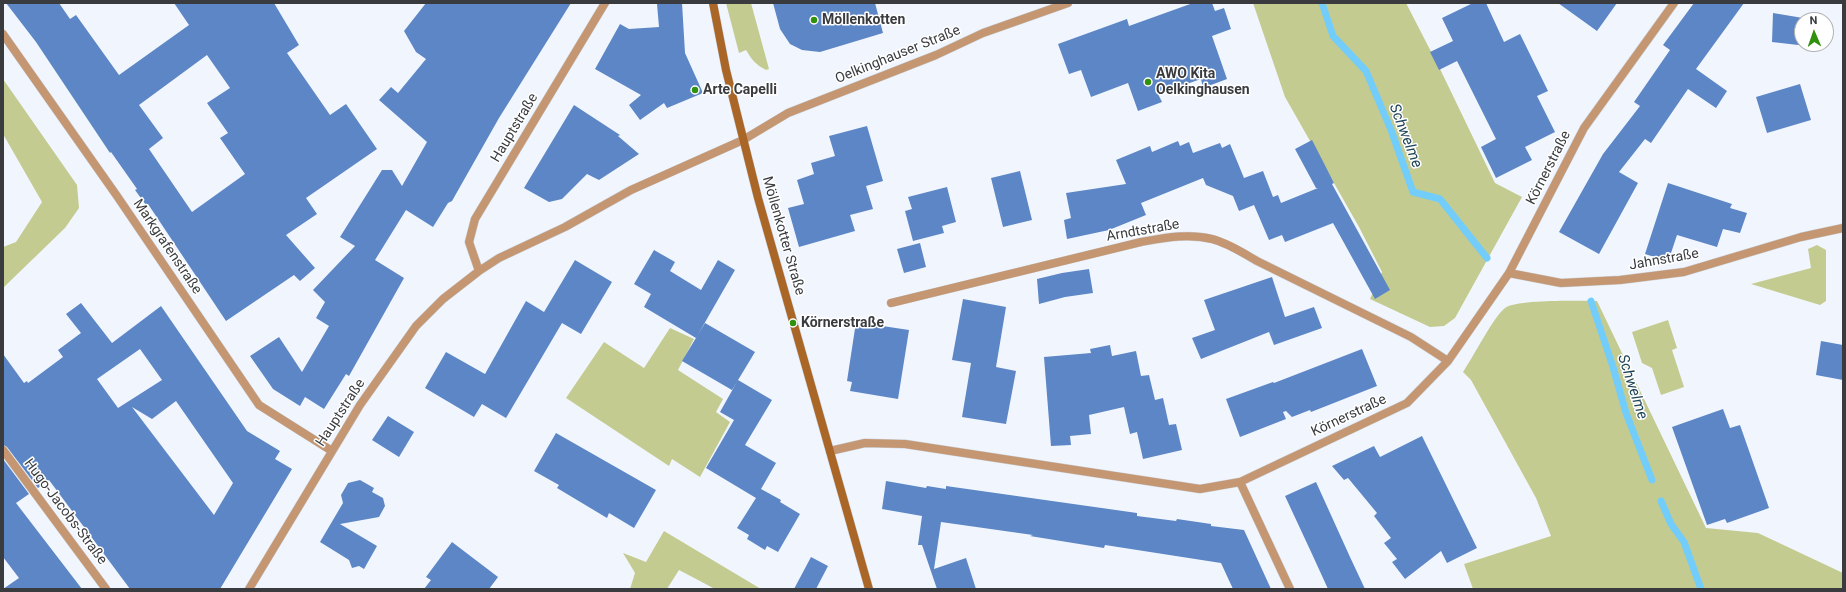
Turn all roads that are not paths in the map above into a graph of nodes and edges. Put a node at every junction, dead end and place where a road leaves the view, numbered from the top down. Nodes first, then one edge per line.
1 (605, 3) edge
2 (713, 3) edge
3 (1068, 3) edge
4 (1674, 3) edge
5 (3, 34) edge
6 (743, 140) junction
7 (1843, 228) edge
8 (479, 271) junction
9 (1510, 273) junction
10 (891, 303) dead end
11 (1448, 361) junction
12 (3, 450) edge
13 (332, 451) junction
14 (830, 451) junction
15 (1240, 482) junction
16 (106, 589) edge
17 (250, 589) edge
18 (870, 589) edge
19 (1290, 589) edge

1 - 8 street, Hauptstraße
2 - 6 main road, Möllenkotter Straße
3 - 6 street, Oelkinghauser Straße
4 - 9 street, Körnerstraße
5 - 13 street, Markgrafenstraße
6 - 8 street, Hauptstraße
6 - 14 main road, Möllenkotter Straße
7 - 9 street, Jahnstraße
8 - 13 street, Hauptstraße
9 - 11 street, Körnerstraße
10 - 11 street, Arndtstraße
11 - 15 street, Körnerstraße
12 - 16 street, Hugo-Jacobs-Straße
13 - 17 street, Hauptstraße
14 - 15 street, Körnerstraße
14 - 18 main road, Möllenkotter Straße
15 - 19 street

